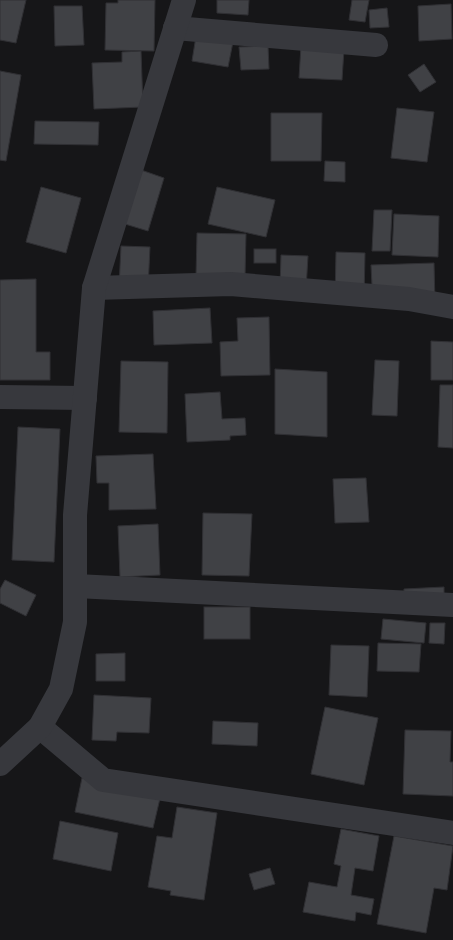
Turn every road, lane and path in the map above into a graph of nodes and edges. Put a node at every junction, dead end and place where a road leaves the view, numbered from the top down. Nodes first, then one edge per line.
1 (184, 0) edge
2 (175, 28) junction
3 (376, 45) dead end
4 (94, 288) junction
5 (453, 307) edge
6 (0, 397) edge
7 (85, 398) junction
8 (76, 586) junction
9 (453, 605) edge
10 (40, 727) junction
11 (0, 764) edge
12 (453, 833) edge

1 - 2 street
2 - 3 street
2 - 4 street
4 - 5 street
4 - 7 street
6 - 7 street
7 - 8 street
8 - 9 street
8 - 10 street
10 - 11 street
10 - 12 street

